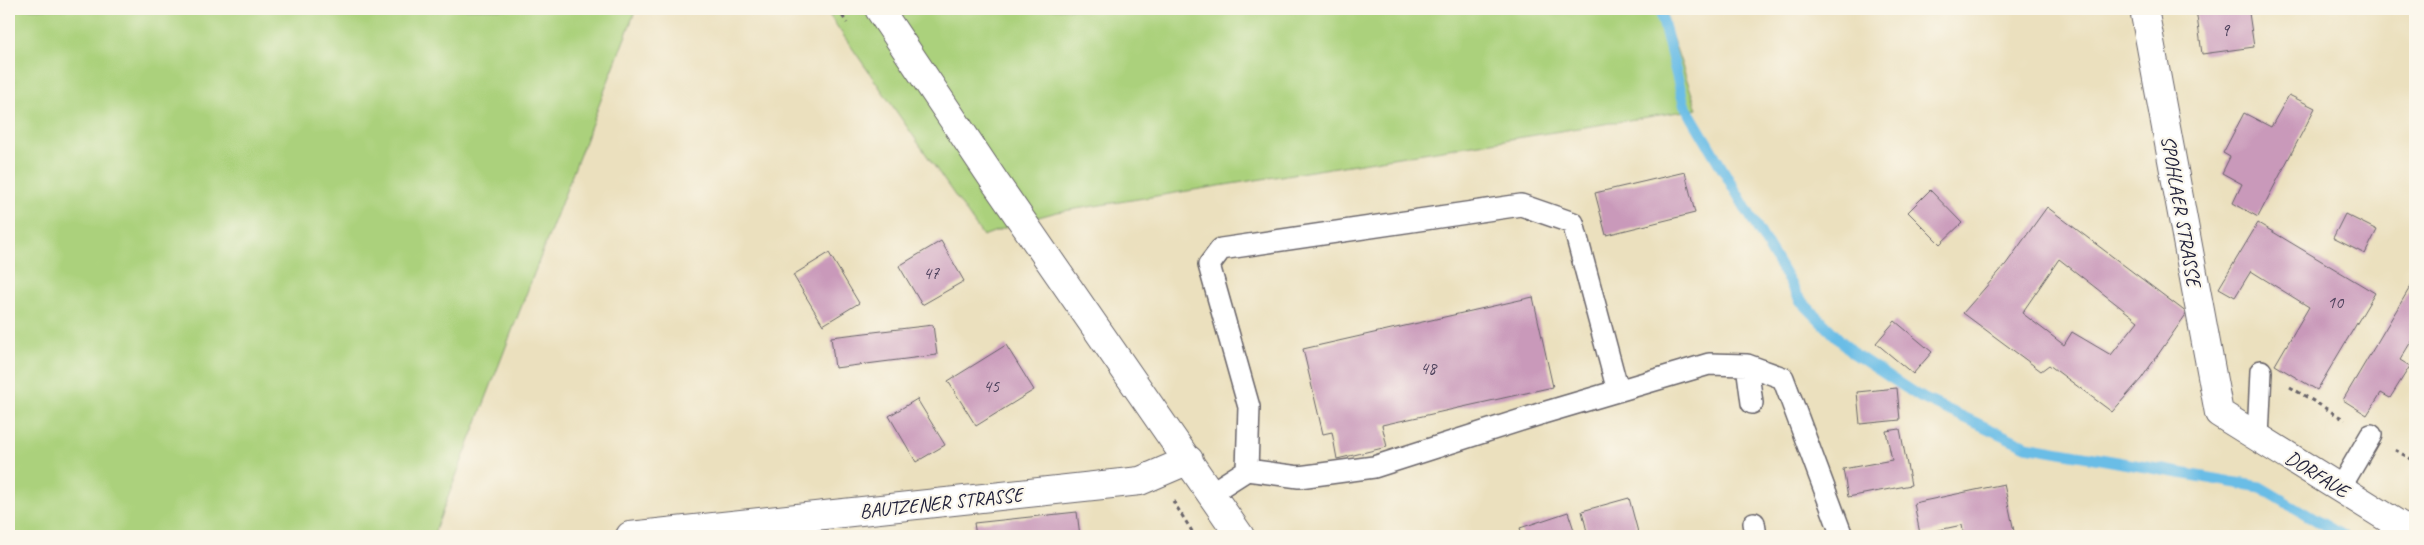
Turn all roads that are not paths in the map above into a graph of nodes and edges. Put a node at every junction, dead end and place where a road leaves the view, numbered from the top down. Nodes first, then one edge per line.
1 (879, 9) edge
2 (2144, 9) edge
3 (1748, 365) junction
4 (2262, 371) road end
5 (1618, 391) junction
6 (1752, 403) dead end
7 (2218, 413) joint
8 (2371, 436) road end
9 (2258, 438) junction
10 (1189, 460) junction
11 (1247, 470) junction
12 (2340, 488) junction
13 (1211, 492) junction
14 (630, 536) edge
15 (1240, 536) edge
16 (1842, 536) edge
17 (2415, 536) edge

1 - 10 street
2 - 7 street, SPOHLAER STRASSE
3 - 5 lane
3 - 6 lane
3 - 16 lane
4 - 9 lane
5 - 11 lane
5 - 11 lane
7 - 9 street, DORFAUE
8 - 12 lane
9 - 12 street, DORFAUE
10 - 13 street
10 - 14 street, BAUTZENER STRASSE
11 - 13 lane
12 - 17 street, DORFAUE
13 - 15 street

